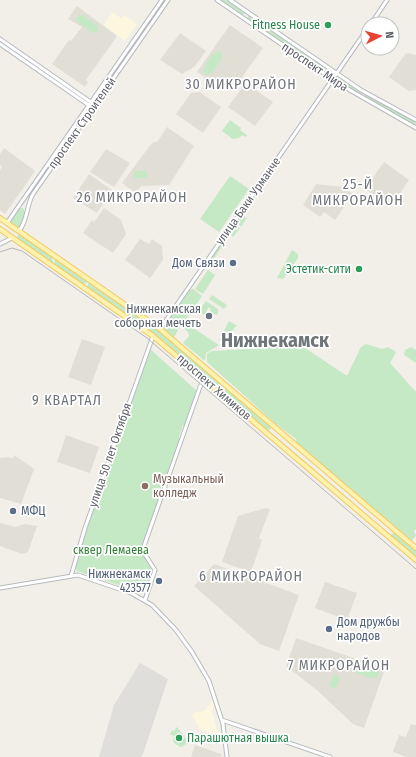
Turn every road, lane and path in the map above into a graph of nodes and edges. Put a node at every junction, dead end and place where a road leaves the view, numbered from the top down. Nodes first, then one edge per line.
1 (162, 0) edge
2 (168, 0) edge
3 (217, 0) edge
4 (230, 0) edge
5 (388, 0) edge
6 (245, 10) junction
7 (241, 16) junction
8 (377, 16) edge
9 (0, 39) edge
10 (360, 40) edge
11 (2, 44) edge
12 (7, 47) junction
13 (316, 60) junction
14 (312, 66) junction
15 (337, 74) junction
16 (332, 80) junction
17 (361, 90) junction
18 (357, 96) junction
19 (92, 102) junction
20 (95, 105) junction
21 (89, 106) junction
22 (93, 108) junction
23 (416, 120) edge
24 (416, 128) edge
25 (25, 197) junction
26 (30, 199) junction
27 (18, 207) junction
28 (27, 213) junction
29 (0, 218) edge
30 (7, 223) junction
31 (24, 224) junction
32 (1, 231) edge
33 (19, 231) junction
34 (25, 235) junction
35 (12, 238) junction
36 (0, 244) edge
37 (94, 283) junction
38 (88, 290) junction
39 (160, 329) junction
40 (153, 336) junction
41 (204, 379) junction
42 (270, 423) junction
43 (264, 430) junction
44 (397, 532) junction
45 (390, 539) junction
46 (416, 548) edge
47 (416, 560) edge
48 (71, 576) junction
49 (0, 588) edge
50 (145, 600) junction
51 (222, 720) junction
52 (227, 757) edge
53 (330, 757) edge

1 - 19 main road, проспект Строителей
2 - 20 main road, проспект Строителей
3 - 7 main road, проспект Мира
4 - 6 main road, проспект Мира
5 - 8 main road
6 - 7 main road
6 - 13 main road, проспект Мира
7 - 14 main road, проспект Мира
9 - 11 main road
10 - 15 main road, улица Баки Урманче
11 - 12 main road
12 - 19 main road
12 - 21 main road
13 - 14 main road
13 - 15 main road, проспект Мира
14 - 16 main road, проспект Мира
15 - 16 main road, улица Баки Урманче
15 - 17 main road, проспект Мира
16 - 18 main road, проспект Мира
16 - 39 main road, улица Баки Урманче
17 - 18 main road
17 - 23 main road, проспект Мира
18 - 24 main road, проспект Мира
19 - 20 main road
19 - 21 main road, проспект Строителей
20 - 22 main road, проспект Строителей
21 - 22 main road
21 - 25 main road, проспект Строителей
22 - 26 main road, проспект Строителей
25 - 26 main road
25 - 27 main road, проспект Строителей
26 - 28 main road, проспект Строителей
27 - 28 main road
27 - 30 main road, проспект Строителей
28 - 31 main road, проспект Строителей
29 - 30 main road, проспект Химиков
30 - 32 main road, проспект Строителей
30 - 33 main road, проспект Химиков
31 - 33 main road, проспект Строителей
31 - 34 main road
32 - 35 main road, проспект Химиков
33 - 34 main road, проспект Химиков
33 - 35 main road, проспект Строителей
34 - 37 main road, проспект Химиков
35 - 36 main road, проспект Строителей
35 - 38 main road, проспект Химиков
37 - 38 main road
37 - 39 main road, проспект Химиков
38 - 40 main road, проспект Химиков
39 - 42 main road, проспект Химиков
40 - 41 main road, проспект Химиков
40 - 48 main road, улица 50 лет Октября
41 - 43 main road, проспект Химиков
41 - 50 main road
42 - 43 main road
42 - 44 main road, проспект Химиков
43 - 45 main road, проспект Химиков
44 - 45 main road
44 - 46 main road, проспект Химиков
45 - 47 main road, проспект Химиков
48 - 49 main road
48 - 50 main road
50 - 51 main road
51 - 52 main road
51 - 53 main road

